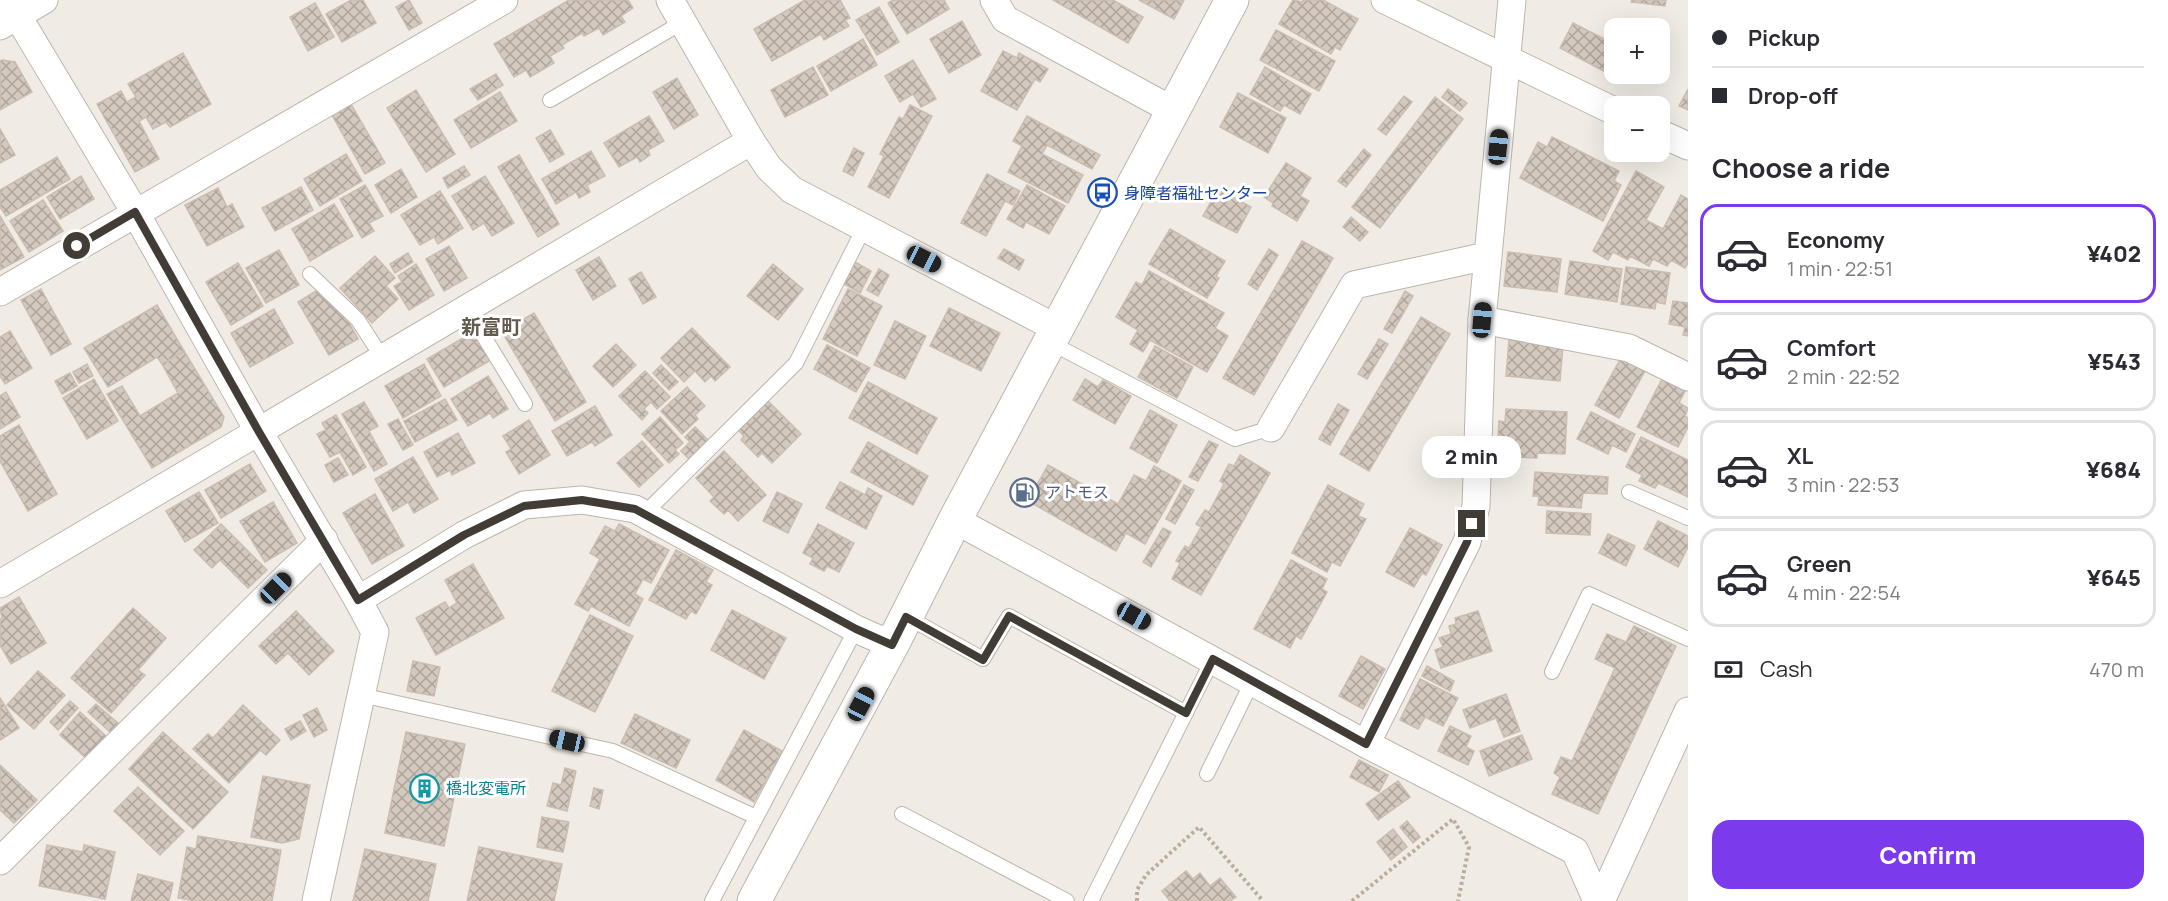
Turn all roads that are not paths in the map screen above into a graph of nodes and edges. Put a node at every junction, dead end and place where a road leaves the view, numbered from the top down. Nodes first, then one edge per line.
1 (44, 0) edge
2 (504, 0) edge
3 (994, 0) edge
4 (1232, 0) edge
5 (1385, 0) edge
6 (1512, 0) edge
7 (677, 11) edge
8 (9, 14) edge
9 (1506, 60) junction
10 (550, 100) dead end
11 (1604, 106) edge
12 (1172, 110) junction
13 (1670, 138) edge
14 (751, 141) junction
15 (1688, 146) edge
16 (135, 212) junction
17 (864, 228) junction
18 (1487, 256) junction
19 (310, 274) dead end
20 (0, 292) edge
21 (467, 309) junction
22 (1482, 320) junction
23 (1052, 335) junction
24 (383, 358) junction
25 (1688, 377) edge
26 (525, 404) dead end
27 (1271, 429) joint
28 (259, 432) junction
29 (1629, 492) dead end
30 (644, 514) junction
31 (1688, 518) edge
32 (955, 520) junction
33 (324, 540) junction
34 (0, 584) edge
35 (358, 600) junction
36 (856, 629) junction
37 (899, 631) junction
38 (1688, 639) edge
39 (1213, 659) junction
40 (1552, 672) dead end
41 (1252, 682) junction
42 (361, 695) junction
43 (1688, 711) edge
44 (1186, 713) junction
45 (1366, 744) junction
46 (1207, 774) dead end
47 (902, 814) dead end
48 (756, 817) junction
49 (0, 861) edge
50 (316, 901) edge
51 (712, 901) edge
52 (754, 901) edge
53 (1067, 901) edge
54 (1091, 901) edge
55 (1599, 901) edge

1 - 8 street
2 - 16 street
3 - 12 street
4 - 12 street
5 - 9 street
6 - 9 street
7 - 10 lane
7 - 14 street
8 - 16 street
9 - 11 street
9 - 18 street
12 - 23 street
13 - 15 street
14 - 17 street
14 - 21 street
16 - 20 street
16 - 28 street
17 - 23 street
17 - 30 lane
18 - 22 street
18 - 27 street
19 - 24 lane
21 - 24 street
21 - 26 lane
22 - 25 street
22 - 45 street
23 - 27 lane
23 - 32 street
24 - 28 street
28 - 33 street
28 - 34 street
29 - 31 lane
30 - 35 street
30 - 36 street
32 - 37 street
32 - 39 street
33 - 35 street
33 - 49 street
35 - 42 street
36 - 37 street
36 - 48 lane
37 - 44 lane
37 - 52 street
38 - 40 lane
39 - 41 street
39 - 44 lane
41 - 45 street
41 - 46 lane
42 - 48 lane
42 - 50 street
43 - 55 street
44 - 54 lane
45 - 55 street
47 - 53 lane
48 - 51 lane

